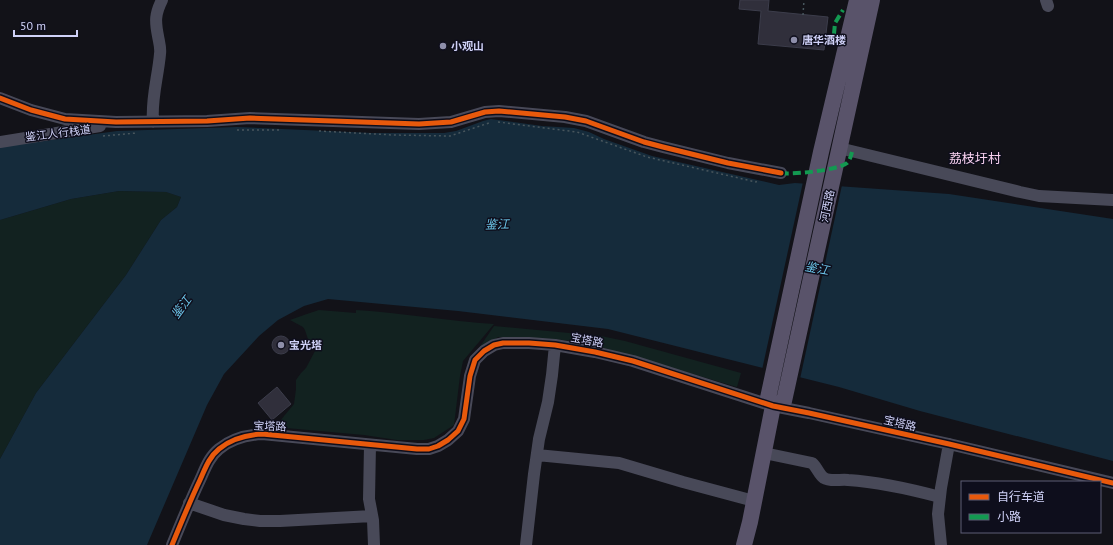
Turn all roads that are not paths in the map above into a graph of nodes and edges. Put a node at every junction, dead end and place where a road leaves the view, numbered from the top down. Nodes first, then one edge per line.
1 (162, 0) edge
2 (872, 0) edge
3 (855, 10) edge
4 (0, 98) edge
5 (116, 122) junction
6 (153, 122) junction
7 (0, 142) edge
8 (839, 151) junction
9 (781, 173) dead end
10 (1113, 200) edge
11 (555, 345) junction
12 (775, 402) junction
13 (949, 444) junction
14 (370, 445) junction
15 (764, 453) junction
16 (537, 455) junction
17 (1113, 483) edge
18 (940, 497) junction
19 (754, 501) junction
20 (189, 503) junction
21 (372, 516) junction
22 (172, 545) edge
23 (374, 545) edge
24 (526, 545) edge
25 (744, 545) edge
26 (941, 545) edge

1 - 6 street
2 - 3 main road, 河西路
3 - 8 main road, 河西路
3 - 12 main road, 河西路
4 - 5 street
5 - 6 street
5 - 7 street
6 - 9 street
8 - 10 street
8 - 12 main road, 河西路
11 - 12 street, 宝塔路
11 - 14 street, 宝塔路
11 - 16 street
12 - 13 street, 宝塔路
12 - 15 main road, 河西路
13 - 17 street, 宝塔路
13 - 18 street
14 - 20 street, 宝塔路
14 - 21 street
15 - 18 street
15 - 19 main road, 河西路
16 - 19 street
16 - 24 street
18 - 26 street
19 - 25 main road, 河西路
20 - 21 street
20 - 22 street, 宝塔路
21 - 23 street

